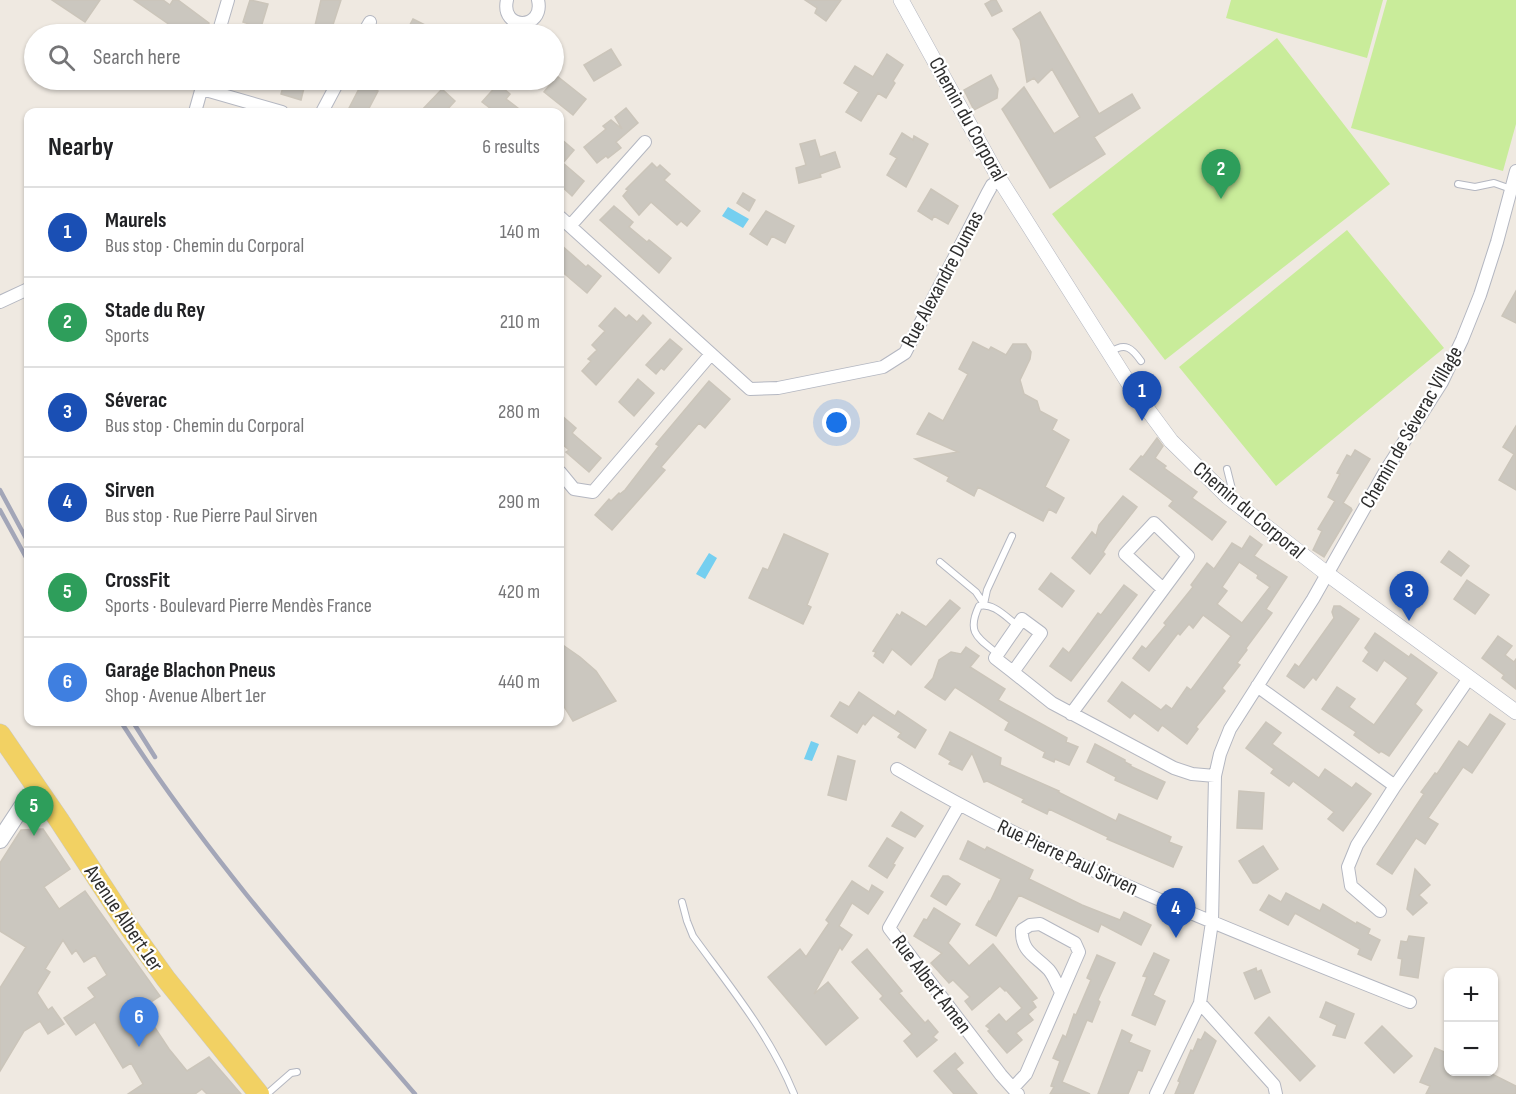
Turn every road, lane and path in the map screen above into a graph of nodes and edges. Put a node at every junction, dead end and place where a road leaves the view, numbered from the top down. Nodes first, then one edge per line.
1 (228, 0) edge
2 (507, 0) edge
3 (538, 0) edge
4 (901, 0) edge
5 (221, 24) edge
6 (201, 90) edge
7 (220, 90) edge
8 (334, 90) edge
9 (196, 108) edge
10 (271, 108) edge
11 (324, 108) edge
12 (645, 142) dead end
13 (1516, 171) edge
14 (1000, 180) junction
15 (1458, 184) dead end
16 (1511, 189) junction
17 (564, 221) edge
18 (570, 226) junction
19 (24, 291) edge
20 (0, 302) edge
21 (1110, 353) junction
22 (711, 354) junction
23 (1141, 361) dead end
24 (1227, 469) dead end
25 (564, 477) edge
26 (1228, 497) junction
27 (1012, 536) dead end
28 (940, 562) dead end
29 (1326, 573) junction
30 (1163, 589) junction
31 (984, 604) junction
32 (1018, 625) junction
33 (998, 654) junction
34 (1013, 672) junction
35 (1469, 678) junction
36 (1257, 686) junction
37 (1516, 712) edge
38 (1071, 714) junction
39 (0, 734) edge
40 (897, 769) dead end
41 (1215, 776) junction
42 (1395, 786) junction
43 (39, 791) junction
44 (958, 805) junction
45 (0, 840) edge
46 (682, 902) dead end
47 (1380, 911) dead end
48 (1212, 922) junction
49 (1061, 992) junction
50 (1410, 1002) dead end
51 (1200, 1003) junction
52 (297, 1072) dead end
53 (1016, 1091) edge
54 (259, 1094) edge
55 (267, 1094) edge
56 (794, 1094) edge
57 (1156, 1094) edge
58 (1276, 1094) edge

1 - 5 street
2 - 3 street
4 - 14 street, Chemin du Corporal
6 - 9 street
7 - 10 street
8 - 11 street
12 - 18 street
13 - 16 street, Chemin de Séverac Village
14 - 21 street, Chemin du Corporal
14 - 22 street, Rue Alexandre Dumas
15 - 16 lane
16 - 29 street, Chemin de Séverac Village
17 - 18 street, Rue Alexandre Dumas
18 - 22 street, Rue Alexandre Dumas
19 - 20 street
21 - 23 lane
21 - 26 street, Chemin du Corporal
22 - 25 street
24 - 26 lane
26 - 29 street, Chemin du Corporal
27 - 31 lane
28 - 31 lane
29 - 35 street, Chemin du Corporal
29 - 36 street, Chemin de Séverac Village
30 - 30 street
30 - 38 street
31 - 32 lane
31 - 33 lane
32 - 33 street
32 - 34 street
33 - 34 street
34 - 38 street
35 - 37 street, Chemin du Corporal
35 - 42 street
36 - 41 street, Chemin de Séverac Village
36 - 42 street
38 - 41 street
39 - 43 main road, Avenue Albert 1er
40 - 44 street, Rue Pierre Paul Sirven
41 - 48 street, Chemin de Séverac Village
42 - 47 street
43 - 45 main road
43 - 54 main road, Avenue Albert 1er
44 - 48 street, Rue Pierre Paul Sirven
44 - 53 street, Rue Albert Amen
46 - 56 lane
48 - 50 street, Rue Pierre Paul Sirven
48 - 51 street, Chemin de Séverac Village
49 - 49 street
49 - 53 street
51 - 57 street, Chemin de Séverac Village
51 - 58 street
52 - 55 lane

